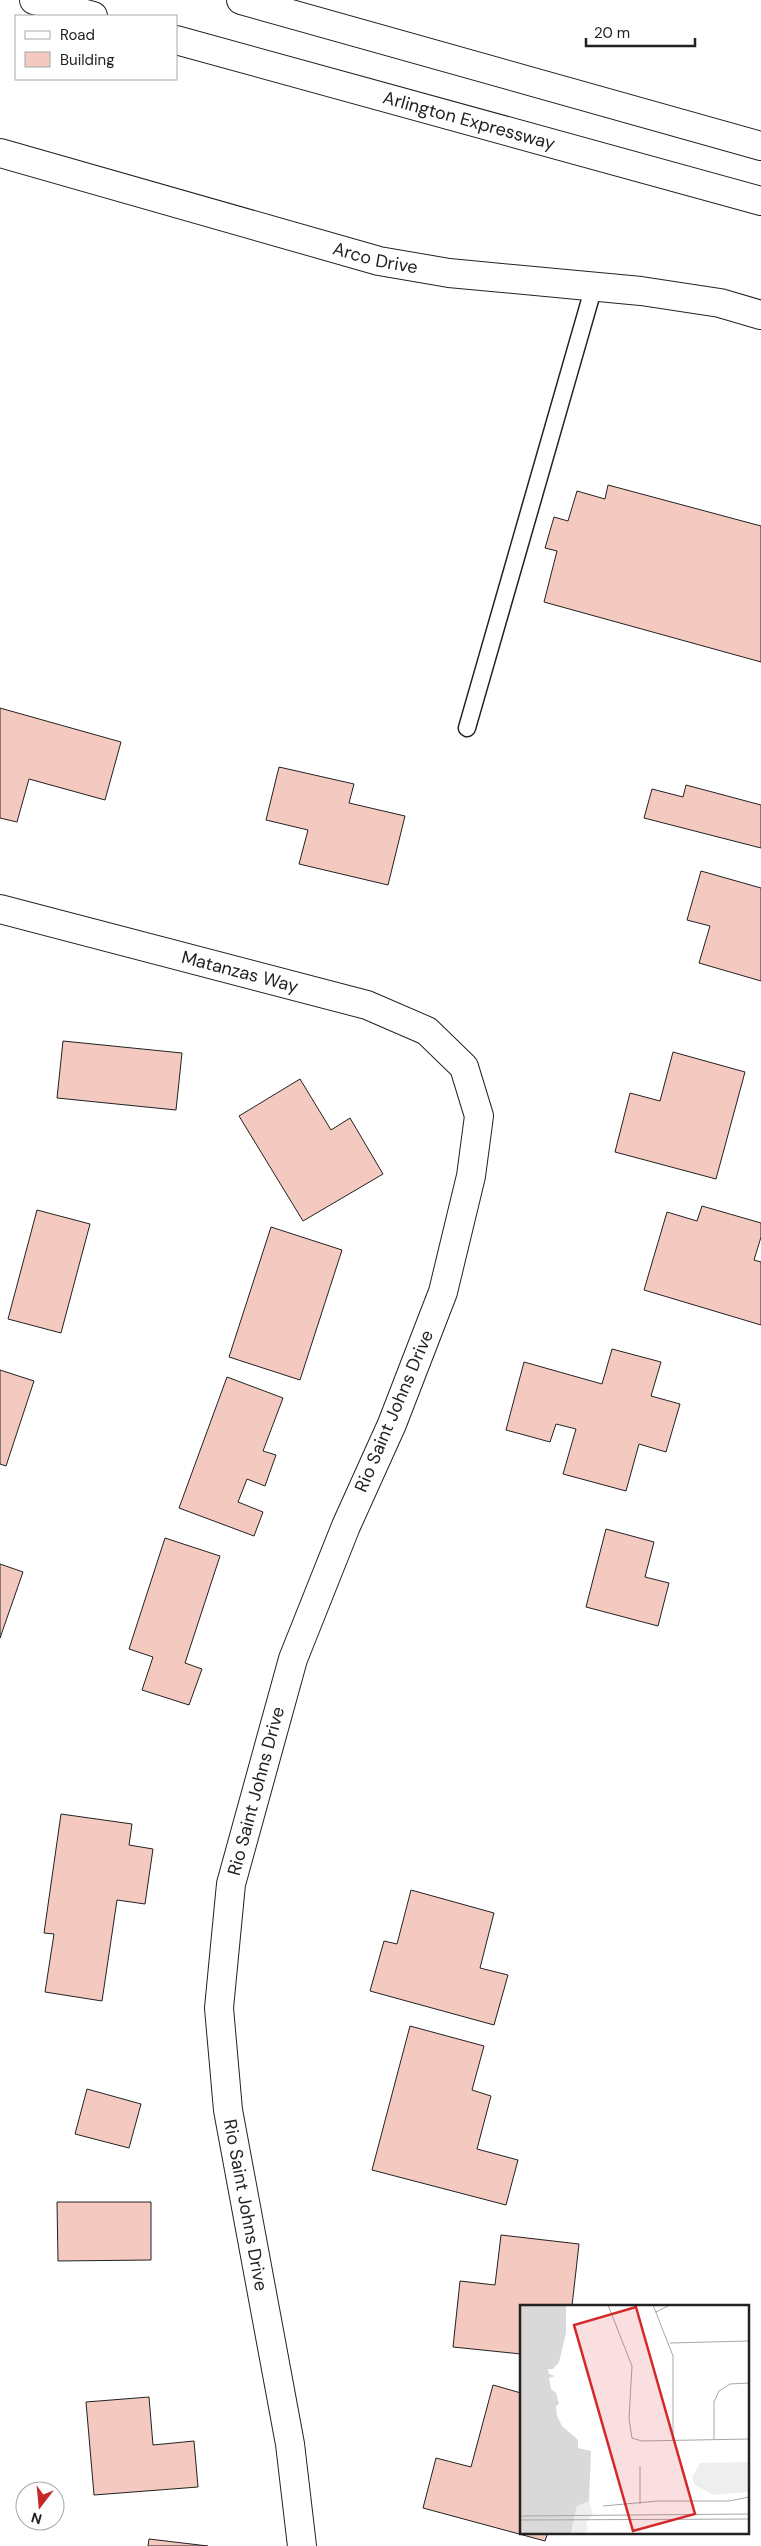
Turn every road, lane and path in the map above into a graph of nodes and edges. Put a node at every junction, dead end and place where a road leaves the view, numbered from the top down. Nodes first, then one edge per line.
1 (34, 0) edge
2 (241, 0) edge
3 (88, 15) edge
4 (178, 41) edge
5 (761, 146) edge
6 (0, 153) edge
7 (761, 201) edge
8 (594, 286) junction
9 (761, 315) edge
10 (468, 728) dead end
11 (1, 915) edge
12 (464, 1067) joint
13 (302, 2546) edge

1 - 3 main road
2 - 5 main road
4 - 7 main road, Arlington Expressway
6 - 8 main road, Arco Drive
8 - 9 main road, Arco Drive
8 - 10 lane
11 - 12 main road, Matanzas Way
12 - 13 main road, Rio Saint Johns Drive

